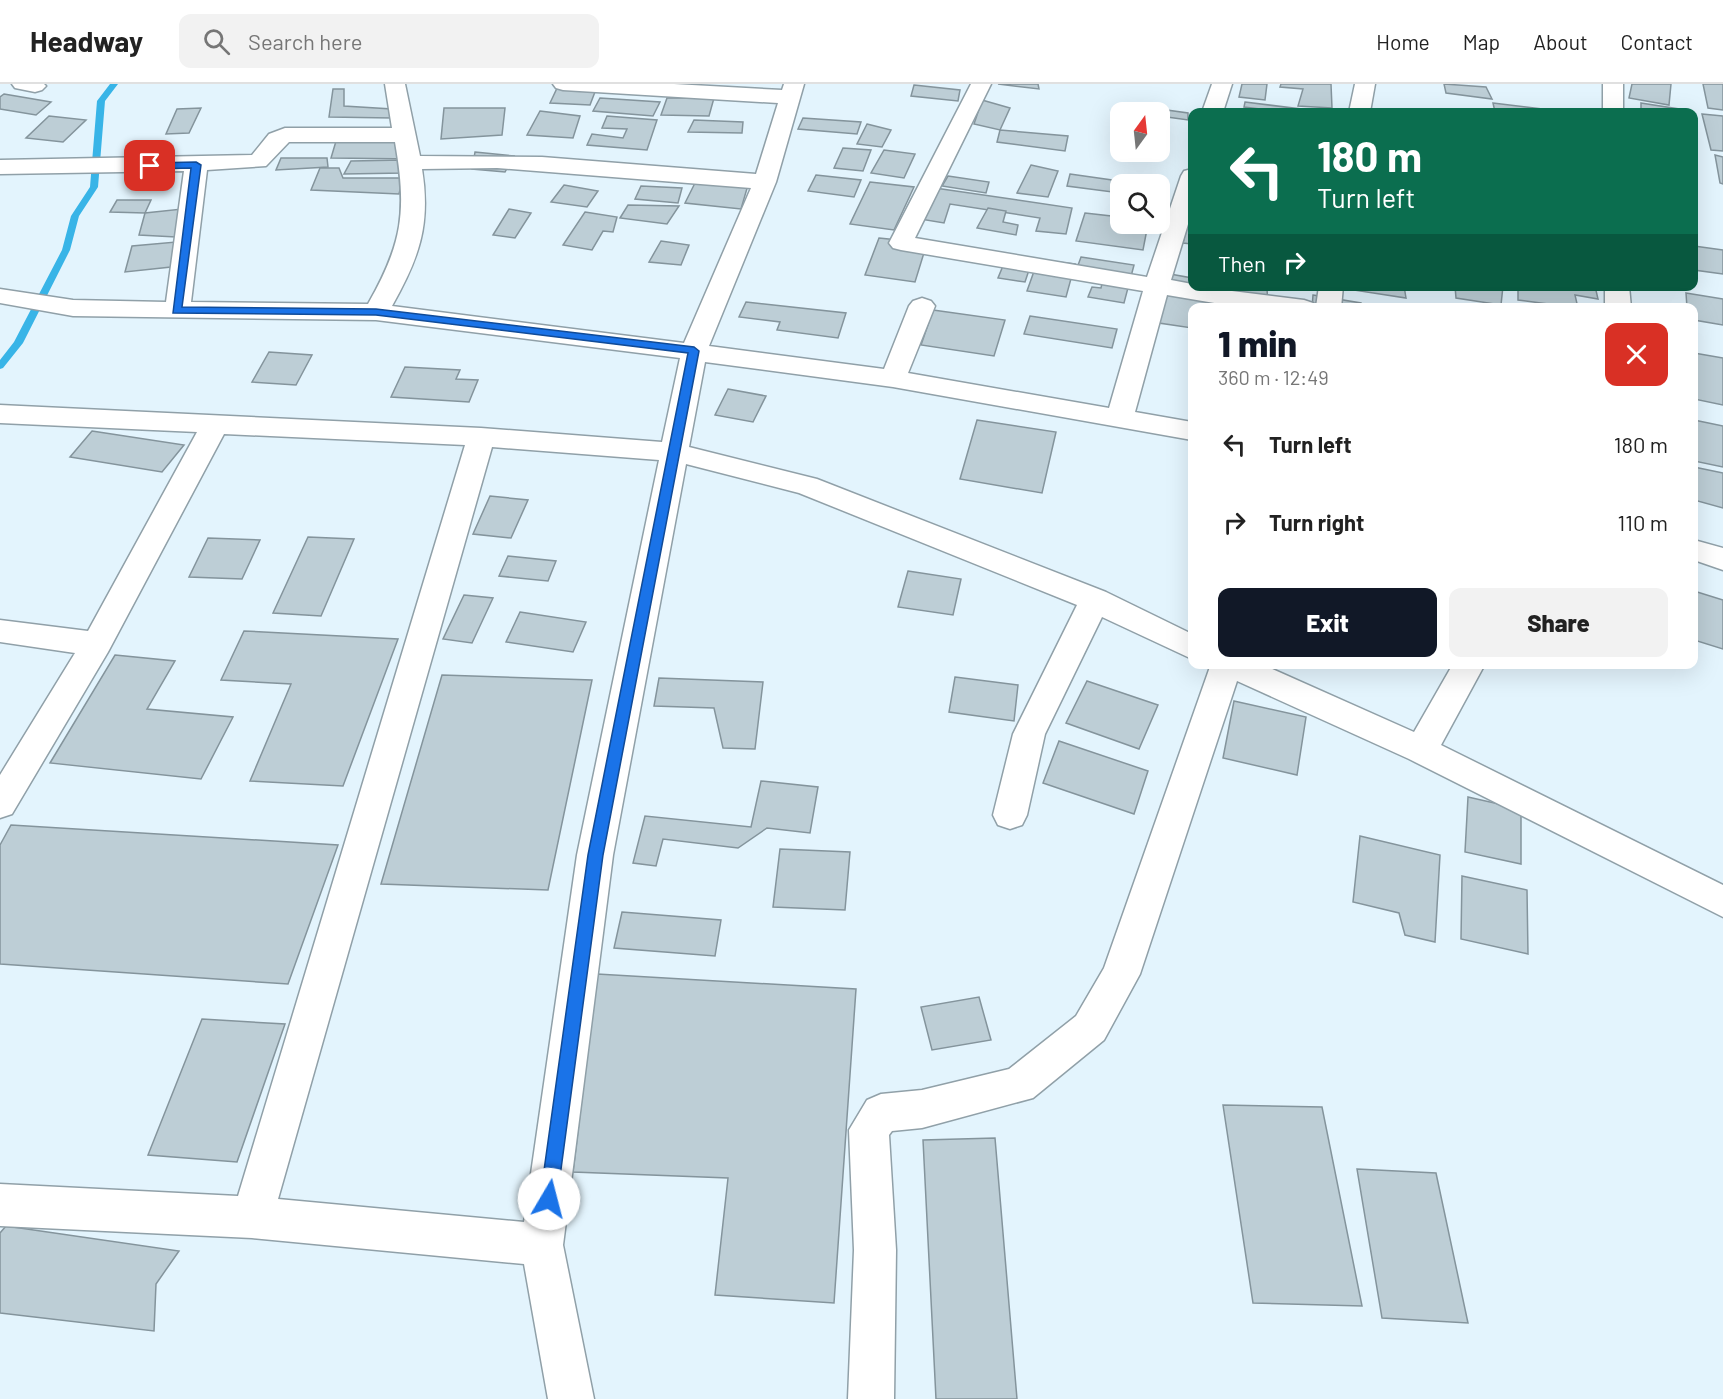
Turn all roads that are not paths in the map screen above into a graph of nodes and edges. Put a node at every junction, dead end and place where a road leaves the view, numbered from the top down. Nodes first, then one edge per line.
1 (395, 84) edge
2 (563, 84) edge
3 (981, 84) edge
4 (1222, 84) edge
5 (1365, 84) edge
6 (1613, 84) edge
7 (793, 91) edge
8 (1214, 108) edge
9 (1361, 108) edge
10 (1613, 108) edge
11 (403, 135) junction
12 (408, 164) junction
13 (196, 165) junction
14 (0, 167) edge
15 (765, 182) junction
16 (1188, 188) edge
17 (1157, 285) junction
18 (1188, 290) edge
19 (1196, 291) edge
20 (1, 296) edge
21 (1273, 303) edge
22 (922, 306) dead end
23 (177, 310) junction
24 (376, 312) junction
25 (694, 351) junction
26 (893, 380) junction
27 (0, 414) edge
28 (1120, 418) junction
29 (215, 425) junction
30 (1188, 430) edge
31 (481, 437) junction
32 (673, 452) junction
33 (1698, 551) edge
34 (1723, 559) edge
35 (1095, 600) junction
36 (0, 631) edge
37 (97, 644) junction
38 (1188, 645) edge
39 (1226, 669) edge
40 (1239, 669) edge
41 (1466, 669) edge
42 (1421, 750) junction
43 (0, 804) edge
44 (1010, 815) dead end
45 (1723, 902) edge
46 (0, 1204) edge
47 (252, 1216) junction
48 (542, 1245) junction
49 (571, 1399) edge
50 (871, 1399) edge

1 - 11 street
2 - 7 street
3 - 17 street
4 - 8 street
5 - 9 street
6 - 10 street
7 - 15 street
11 - 12 street
11 - 13 street
12 - 15 street
12 - 24 street
13 - 14 street
13 - 23 street
15 - 25 street
16 - 17 street
17 - 18 street
17 - 28 street
19 - 21 street
20 - 23 street
22 - 26 street
23 - 24 street
24 - 25 street
25 - 26 street
25 - 32 street
26 - 28 street
27 - 29 street
28 - 30 street
29 - 31 street
29 - 37 street
31 - 32 street
31 - 47 street
32 - 35 street
32 - 48 street
33 - 34 street
35 - 38 street
35 - 44 street
36 - 37 street
37 - 43 street
39 - 50 street
40 - 42 street
41 - 42 street
42 - 45 street
46 - 47 street
47 - 48 street
48 - 49 street

